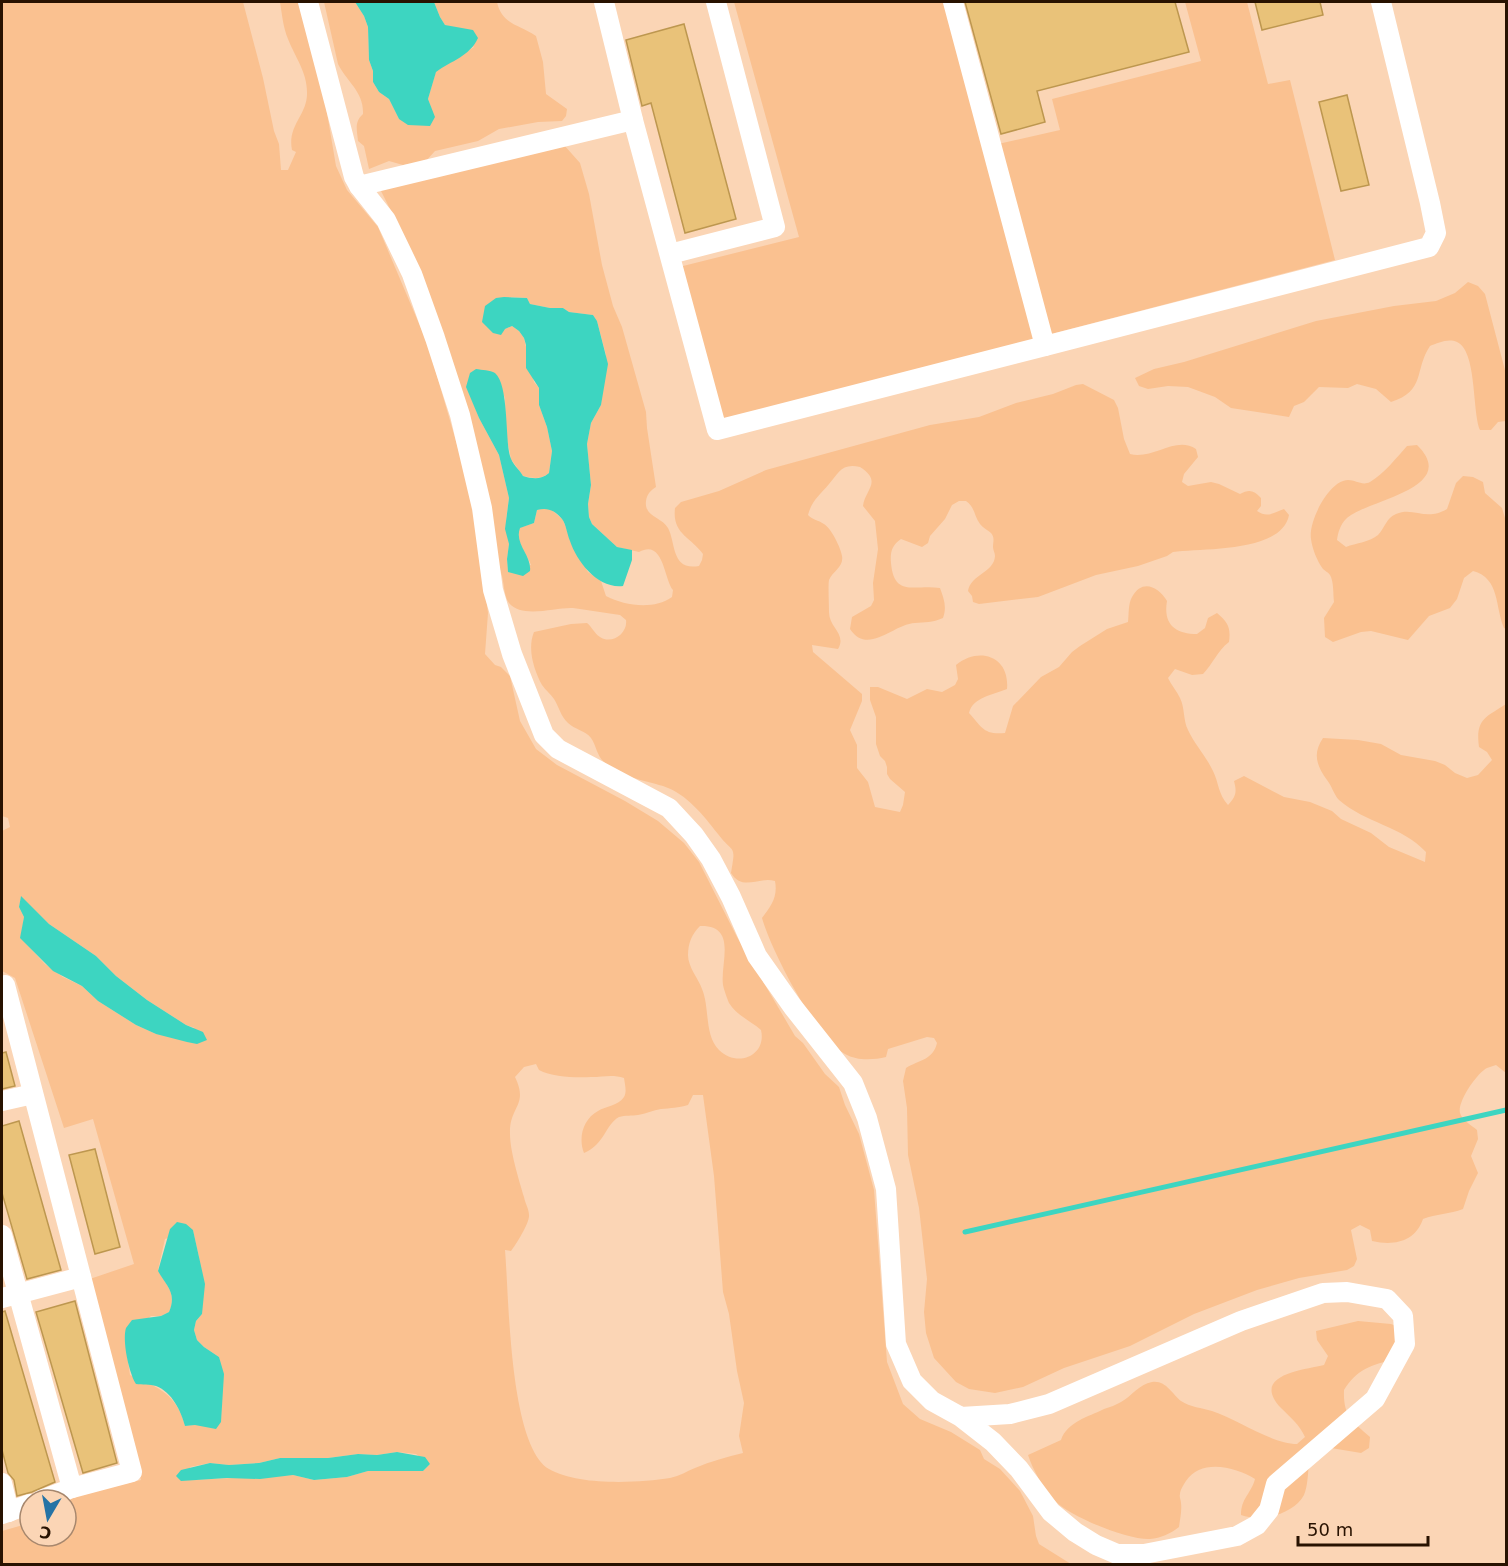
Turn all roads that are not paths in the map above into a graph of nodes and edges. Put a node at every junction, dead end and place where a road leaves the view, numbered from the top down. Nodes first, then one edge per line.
1 (308, 2) edge
2 (604, 2) edge
3 (716, 2) edge
4 (952, 2) edge
5 (1381, 2) edge
6 (633, 120) junction
7 (359, 186) junction
8 (669, 254) junction
9 (1045, 346) junction
10 (2, 986) edge
11 (33, 1094) junction
12 (2, 1101) edge
13 (2, 1235) edge
14 (81, 1277) junction
15 (10, 1295) edge
16 (961, 1417) junction
17 (2, 1483) edge
18 (72, 1488) joint
19 (5, 1513) edge

1 - 7 lane
2 - 6 lane
3 - 8 lane
4 - 9 lane
5 - 9 lane
6 - 7 lane
6 - 8 lane
7 - 16 lane
8 - 9 lane
10 - 11 lane
11 - 12 lane
11 - 14 lane
13 - 15 lane
14 - 15 lane
14 - 18 lane
15 - 18 lane
16 - 16 lane
17 - 19 lane

